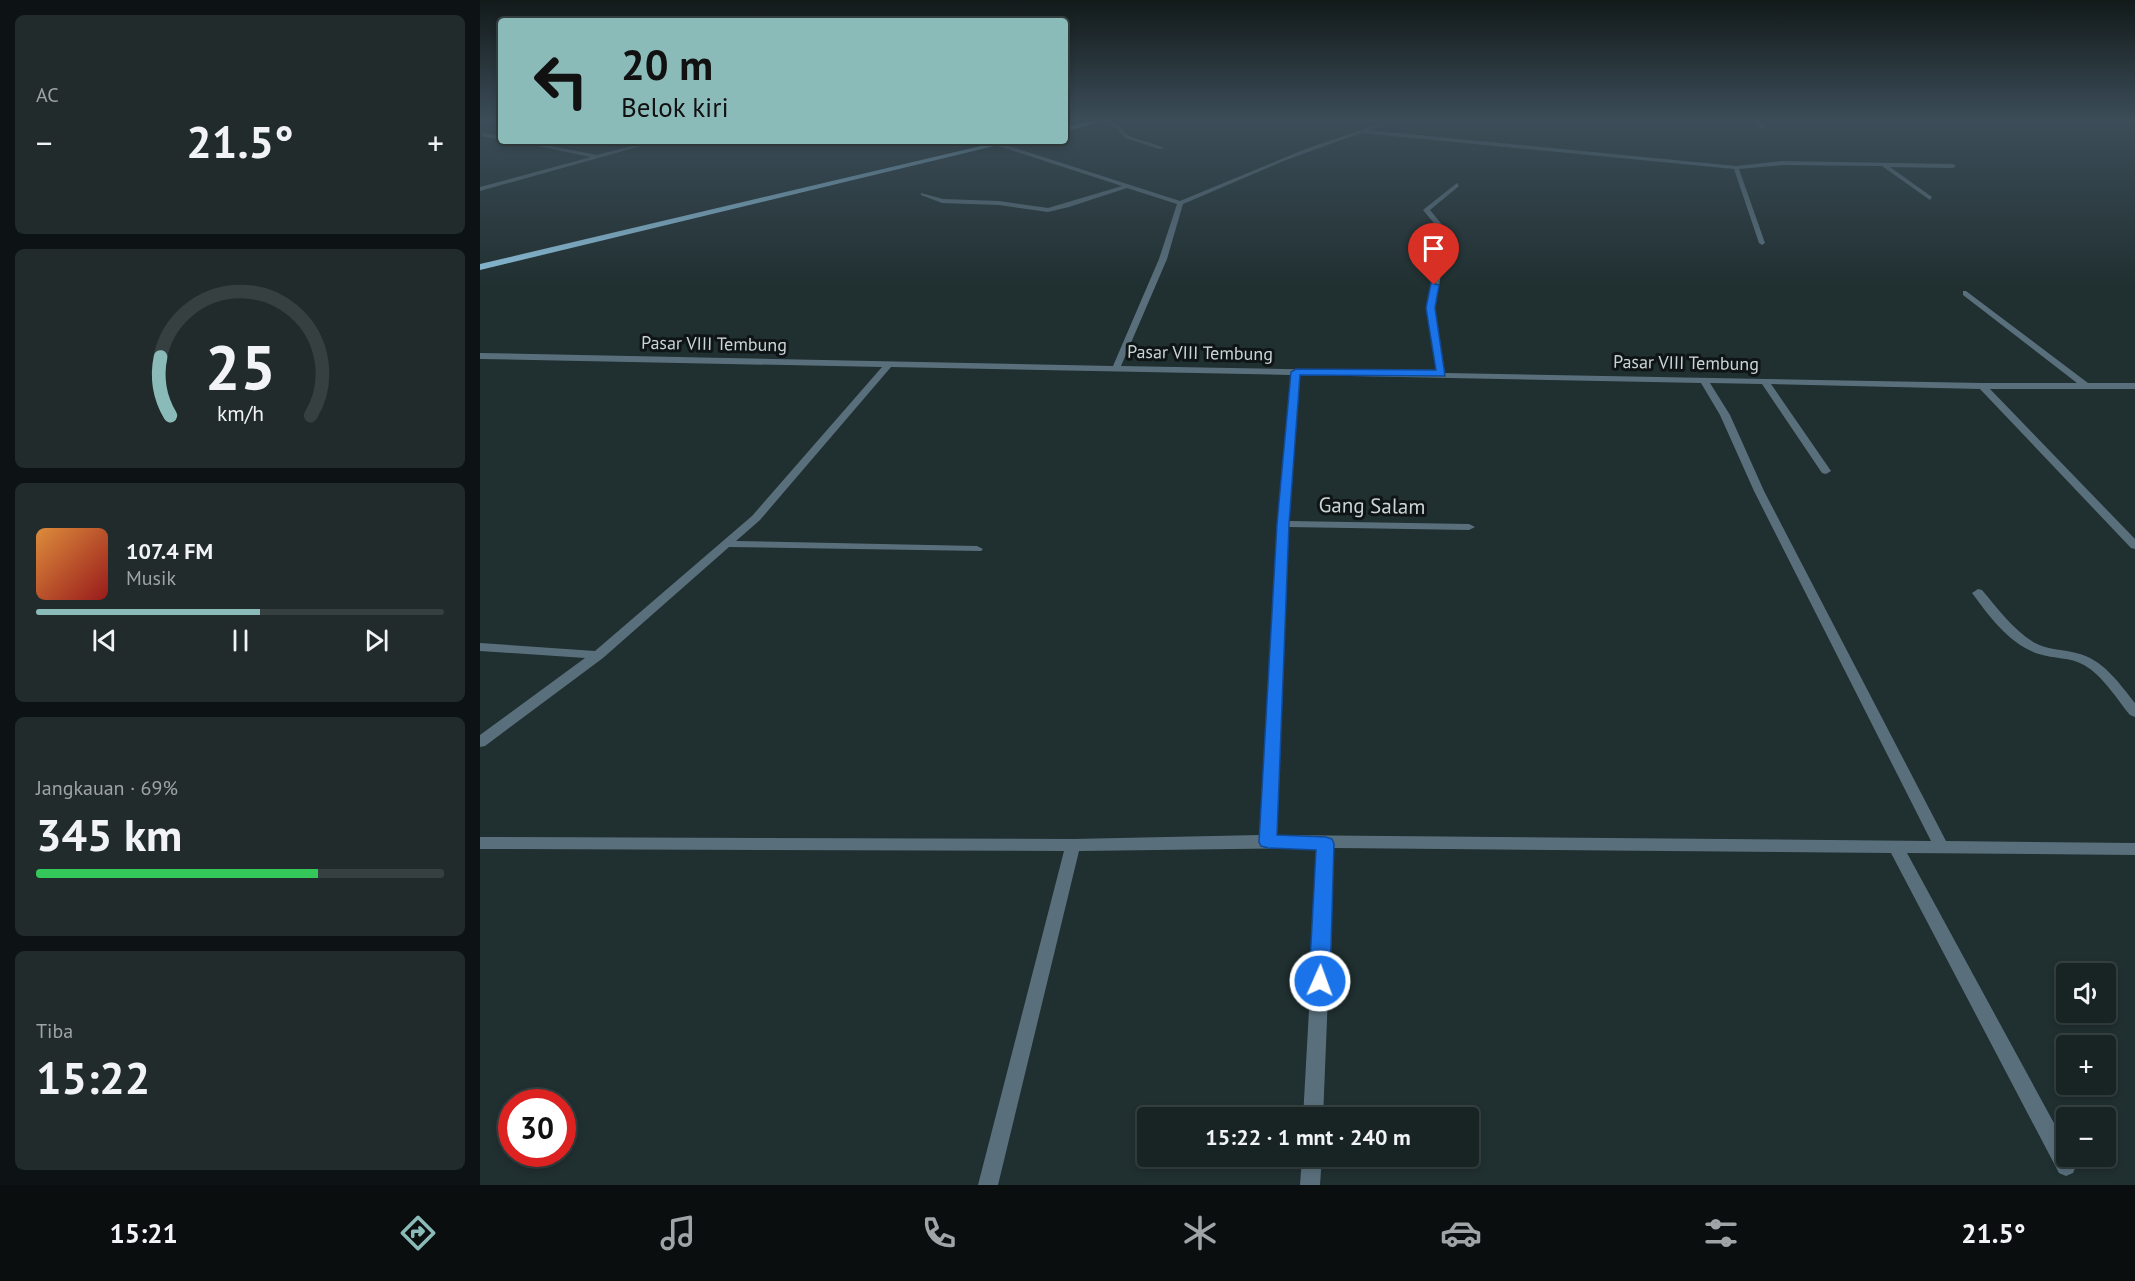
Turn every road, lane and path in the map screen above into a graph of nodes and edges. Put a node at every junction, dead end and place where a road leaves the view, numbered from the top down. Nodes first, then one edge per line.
1 (524, 177) edge
2 (857, 177) edge
3 (1096, 177) edge
4 (1239, 177) edge
5 (1739, 177) edge
6 (1901, 177) edge
7 (1457, 185) dead end
8 (1125, 187) junction
9 (480, 189) edge
10 (923, 194) dead end
11 (1930, 198) dead end
12 (1180, 203) junction
13 (1761, 243) dead end
14 (480, 267) edge
15 (1966, 293) dead end
16 (480, 356) edge
17 (889, 364) junction
18 (1116, 368) junction
19 (1296, 372) junction
20 (1441, 374) junction
21 (1704, 380) junction
22 (1764, 381) junction
23 (1982, 386) junction
24 (2086, 386) junction
25 (2135, 386) edge
26 (1826, 471) dead end
27 (1283, 524) junction
28 (1469, 527) dead end
29 (726, 544) junction
30 (2135, 546) edge
31 (977, 549) dead end
32 (1978, 593) dead end
33 (480, 647) edge
34 (598, 655) junction
35 (2135, 712) edge
36 (480, 742) edge
37 (1268, 842) junction
38 (480, 843) edge
39 (1326, 844) junction
40 (1074, 845) junction
41 (1896, 847) junction
42 (1942, 848) junction
43 (2135, 849) edge
44 (1314, 1107) edge
45 (2056, 1147) edge
46 (1311, 1167) edge
47 (988, 1185) edge
48 (1310, 1185) edge

1 - 9 street
2 - 14 highway
3 - 8 street
4 - 12 street
5 - 13 street
6 - 11 street
7 - 20 street
8 - 10 street
8 - 12 street
12 - 18 street
15 - 24 street
16 - 17 street, Pasar VIII Tembung
17 - 18 street, Pasar VIII Tembung
17 - 29 street
18 - 19 street, Pasar VIII Tembung
19 - 20 street, Pasar VIII Tembung
19 - 27 street
20 - 21 street, Pasar VIII Tembung
21 - 22 street, Pasar VIII Tembung
21 - 42 street
22 - 23 street, Pasar VIII Tembung
22 - 26 street
23 - 24 street, Pasar VIII Tembung
23 - 30 street
24 - 25 street, Pasar VIII Tembung
27 - 28 street, Gang Salam
27 - 37 street
29 - 31 street
29 - 34 street
32 - 35 street
33 - 34 street
34 - 36 street
37 - 39 street
37 - 40 street
38 - 40 street
39 - 41 street
39 - 44 street
40 - 47 street
41 - 42 street
41 - 45 street
42 - 43 street
46 - 48 street

